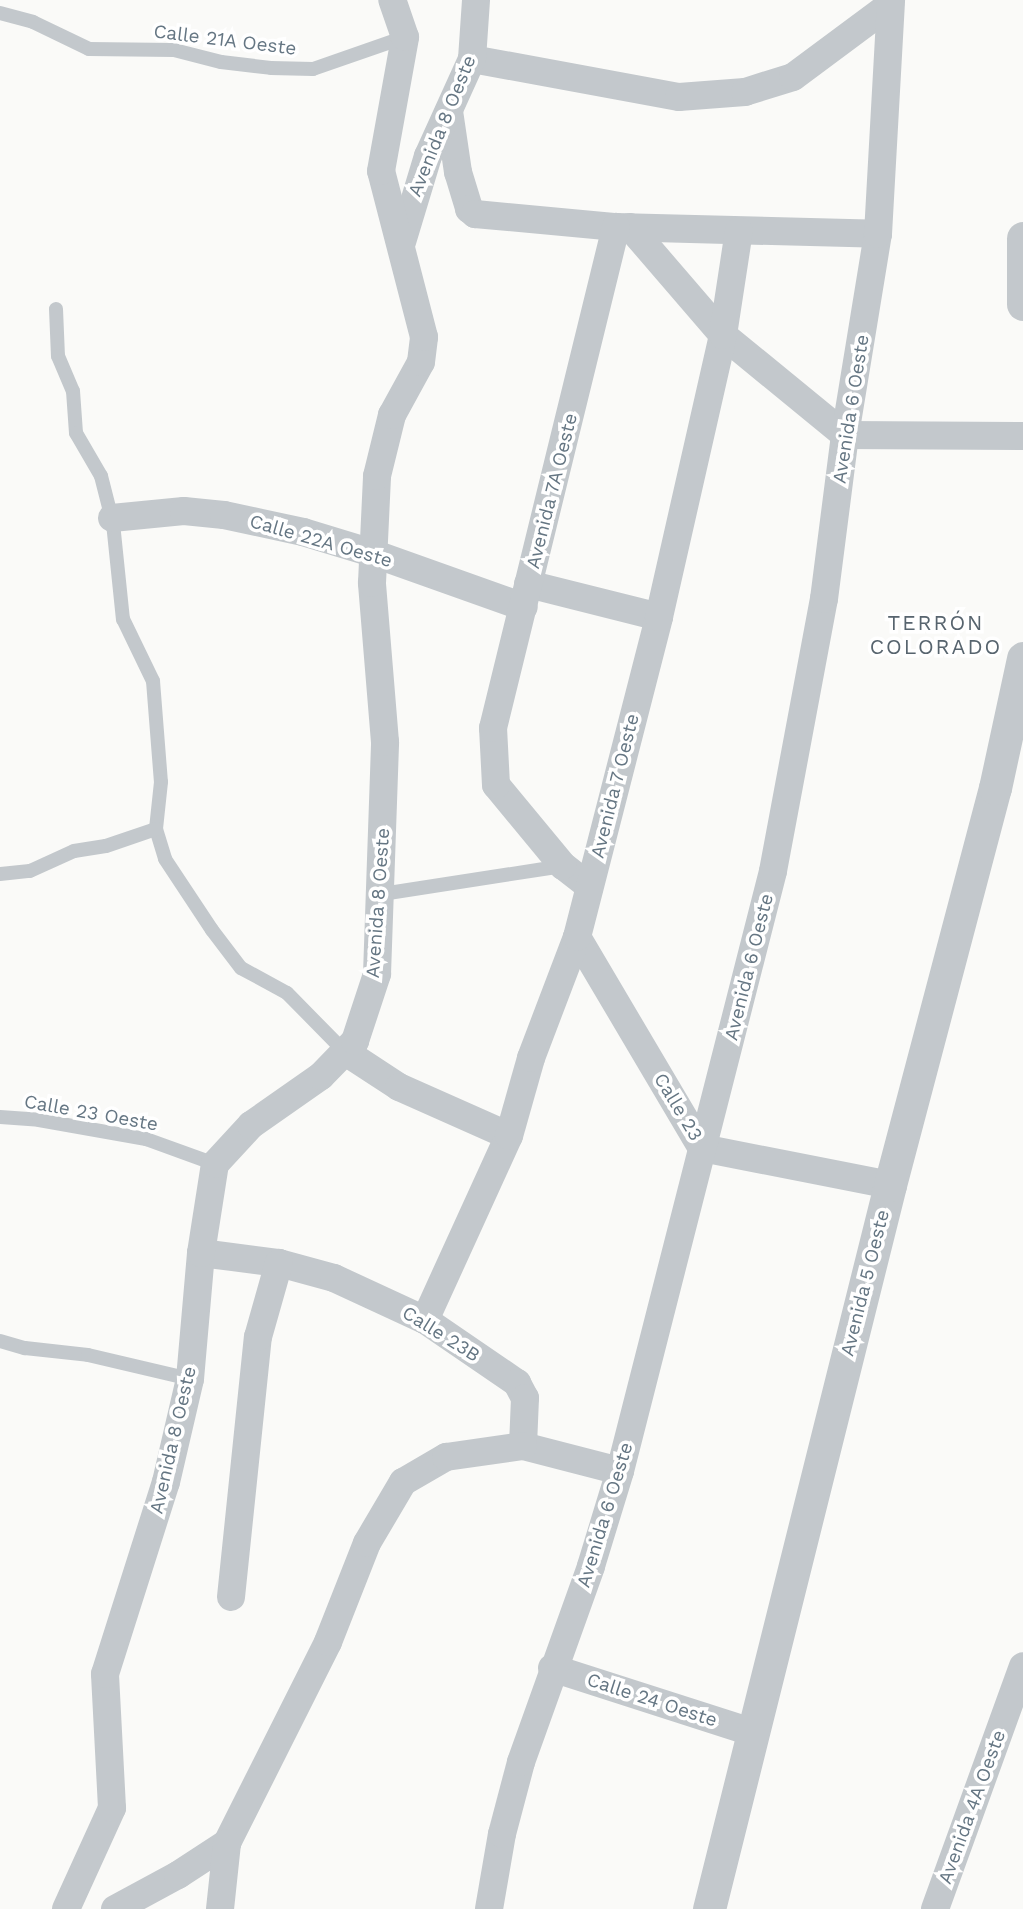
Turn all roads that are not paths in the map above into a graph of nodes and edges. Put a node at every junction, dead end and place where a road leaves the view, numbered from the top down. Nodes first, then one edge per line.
1 (392, 0) edge
2 (476, 0) edge
3 (890, 2) edge
4 (0, 13) edge
5 (405, 37) junction
6 (472, 60) junction
7 (449, 111) junction
8 (623, 227) junction
9 (739, 231) junction
10 (878, 234) junction
11 (1023, 238) edge
12 (400, 248) junction
13 (1023, 304) edge
14 (56, 309) dead end
15 (723, 335) junction
16 (845, 436) junction
17 (1023, 436) edge
18 (112, 518) junction
19 (372, 553) junction
20 (526, 596) junction
21 (659, 617) junction
22 (1023, 658) edge
23 (156, 829) junction
24 (564, 866) junction
25 (0, 874) edge
26 (589, 886) junction
27 (382, 894) junction
28 (577, 937) junction
29 (344, 1051) junction
30 (0, 1117) edge
31 (509, 1136) junction
32 (702, 1148) junction
33 (215, 1164) junction
34 (890, 1185) junction
35 (201, 1253) junction
36 (279, 1263) junction
37 (425, 1320) junction
38 (0, 1341) edge
39 (190, 1379) junction
40 (523, 1446) junction
41 (620, 1471) junction
42 (231, 1597) dead end
43 (1023, 1666) edge
44 (552, 1668) junction
45 (751, 1732) junction
46 (227, 1843) junction
47 (66, 1909) edge
48 (115, 1909) edge
49 (220, 1909) edge
50 (489, 1909) edge
51 (709, 1909) edge
52 (935, 1909) edge

1 - 5 street
2 - 6 street, Avenida 8 Oeste
3 - 6 street
3 - 10 street, Avenida 6 Oeste
4 - 5 lane, Calle 21A Oeste
5 - 12 street
6 - 7 street, Avenida 8 Oeste
7 - 8 street
7 - 12 street, Avenida 8 Oeste
8 - 9 street
8 - 15 street
8 - 20 street, Avenida 7A Oeste
9 - 10 street
9 - 15 street, Avenida 7 Oeste
10 - 16 street, Avenida 6 Oeste
11 - 13 street
12 - 19 street, Avenida 8 Oeste
14 - 18 lane
15 - 16 street
15 - 21 street, Avenida 7 Oeste
16 - 17 street
16 - 32 street, Avenida 6 Oeste
18 - 19 street, Calle 22A Oeste
18 - 23 lane
19 - 20 street, Calle 22A Oeste
19 - 27 street, Avenida 8 Oeste
20 - 21 street, Calle 22A Oeste
20 - 24 street, Avenida 7A Oeste
21 - 26 street, Avenida 7 Oeste
22 - 34 street, Avenida 5 Oeste
23 - 25 lane
23 - 29 lane
24 - 26 street, Avenida 7A Oeste
24 - 27 lane
26 - 28 street, Avenida 7 Oeste
27 - 29 street, Avenida 8 Oeste
28 - 31 street, Avenida 7 Oeste
28 - 32 street, Calle 23
29 - 31 street
29 - 33 street, Avenida 8 Oeste
30 - 33 lane, Calle 23 Oeste
31 - 37 street, Avenida 7 Oeste
32 - 34 street, Calle 23
32 - 41 street, Avenida 6 Oeste
33 - 35 street, Avenida 8 Oeste
34 - 45 street, Avenida 5 Oeste
35 - 36 street, Calle 23B
35 - 39 street, Avenida 8 Oeste
36 - 37 street, Calle 23B
36 - 42 street
37 - 40 street, Calle 23B
38 - 39 lane
39 - 47 street, Avenida 8 Oeste
40 - 41 street
40 - 46 street
41 - 44 street, Avenida 6 Oeste
43 - 52 street, Avenida 4A Oeste
44 - 45 street, Calle 24 Oeste
44 - 50 street, Avenida 6 Oeste
45 - 51 street, Avenida 5 Oeste
46 - 48 street
46 - 49 street

